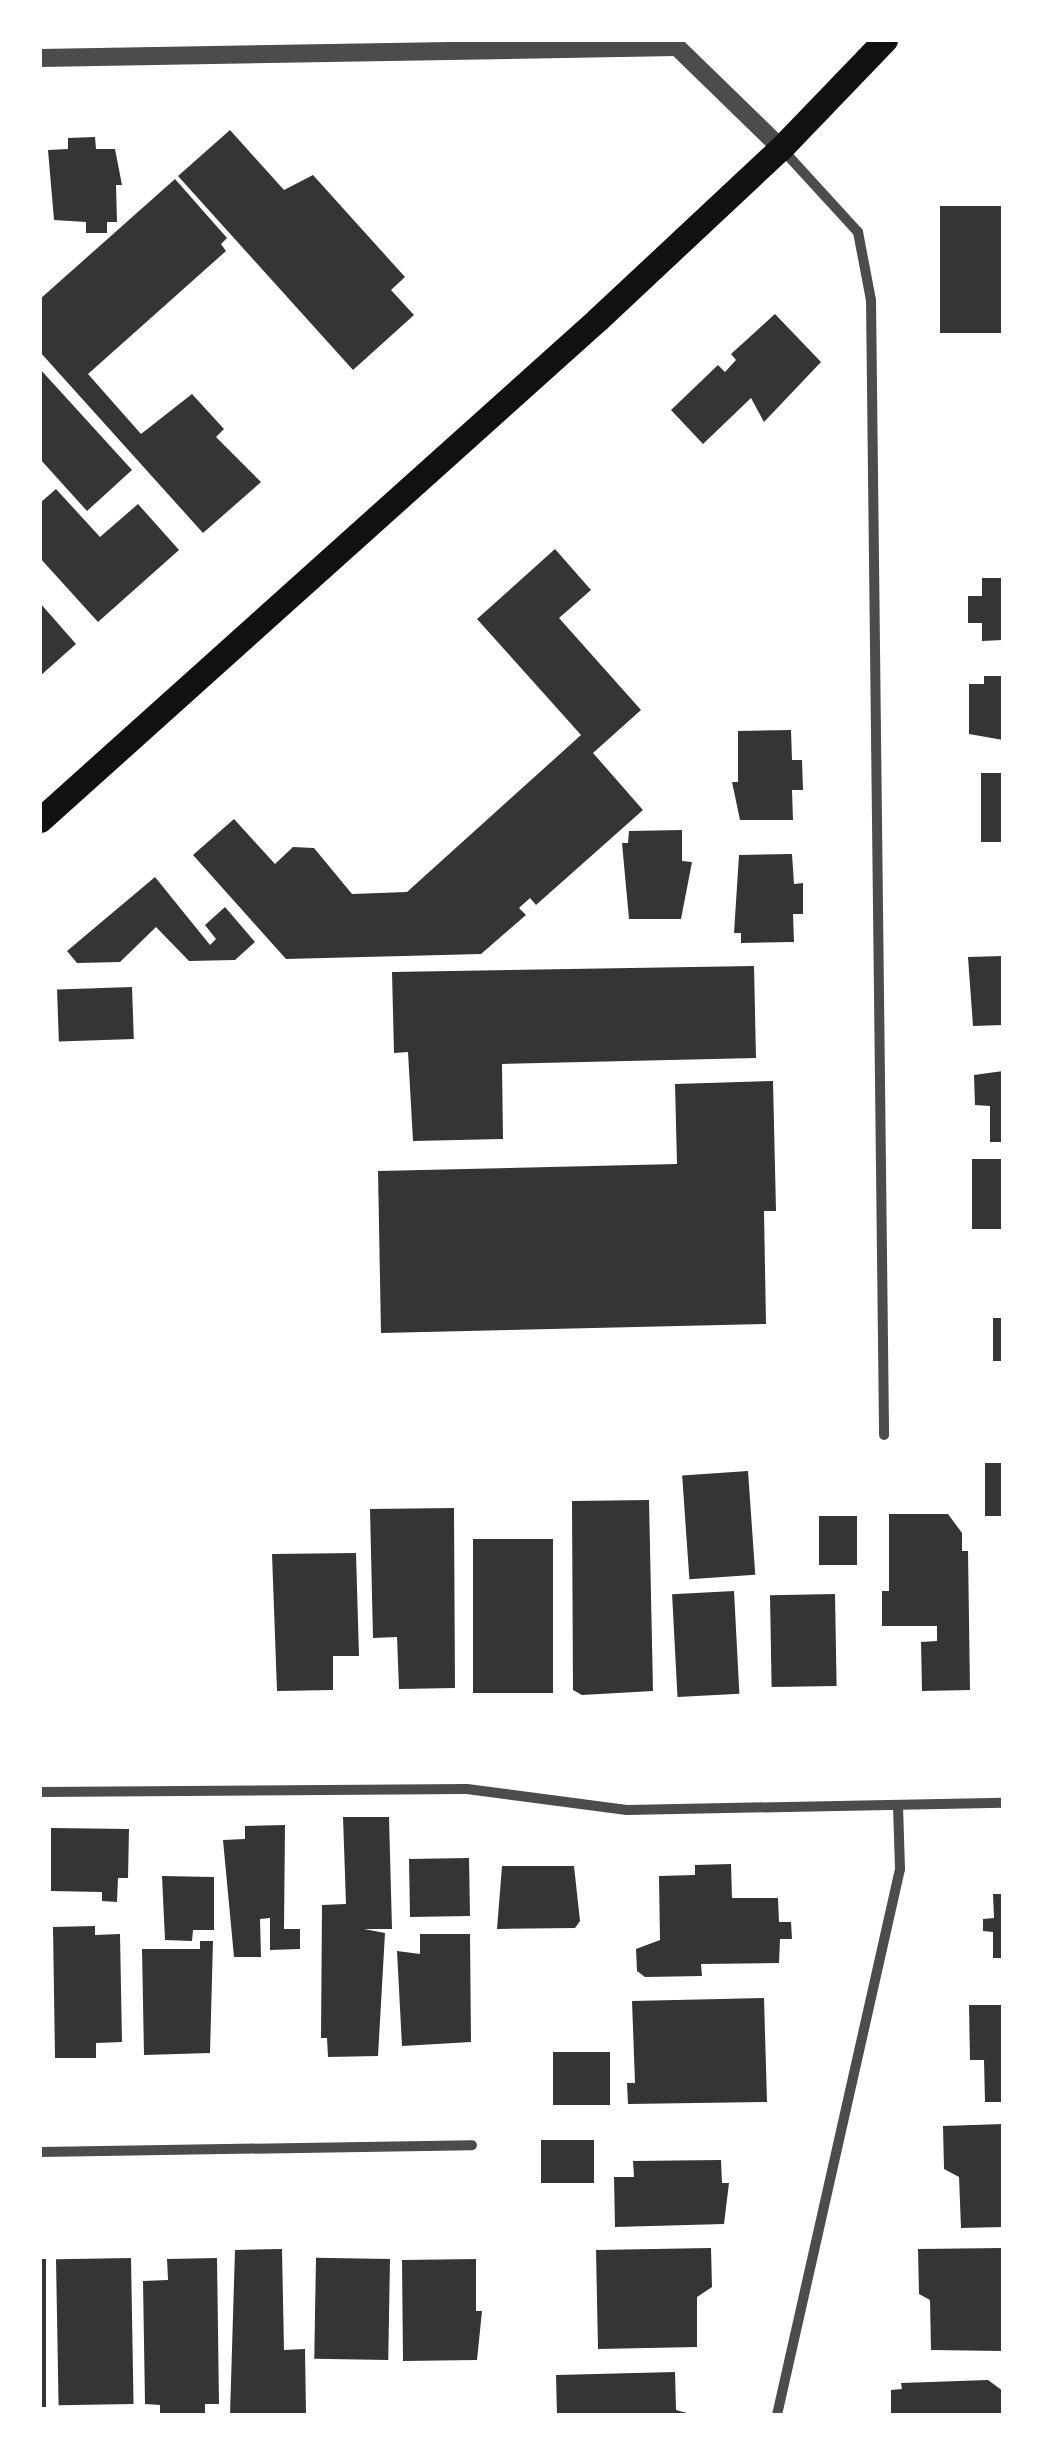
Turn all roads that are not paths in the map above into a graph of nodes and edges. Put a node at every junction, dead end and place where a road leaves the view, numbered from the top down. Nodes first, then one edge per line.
1 (884, 40) edge
2 (40, 58) edge
3 (781, 148) junction
4 (40, 820) edge
5 (884, 1435) dead end
6 (40, 1792) edge
7 (1003, 1803) edge
8 (898, 1806) junction
9 (472, 2145) dead end
10 (40, 2152) edge
11 (777, 2415) edge

1 - 3 main road
2 - 3 street
3 - 4 main road
3 - 5 street
6 - 8 street
7 - 8 street
8 - 11 street
9 - 10 street

